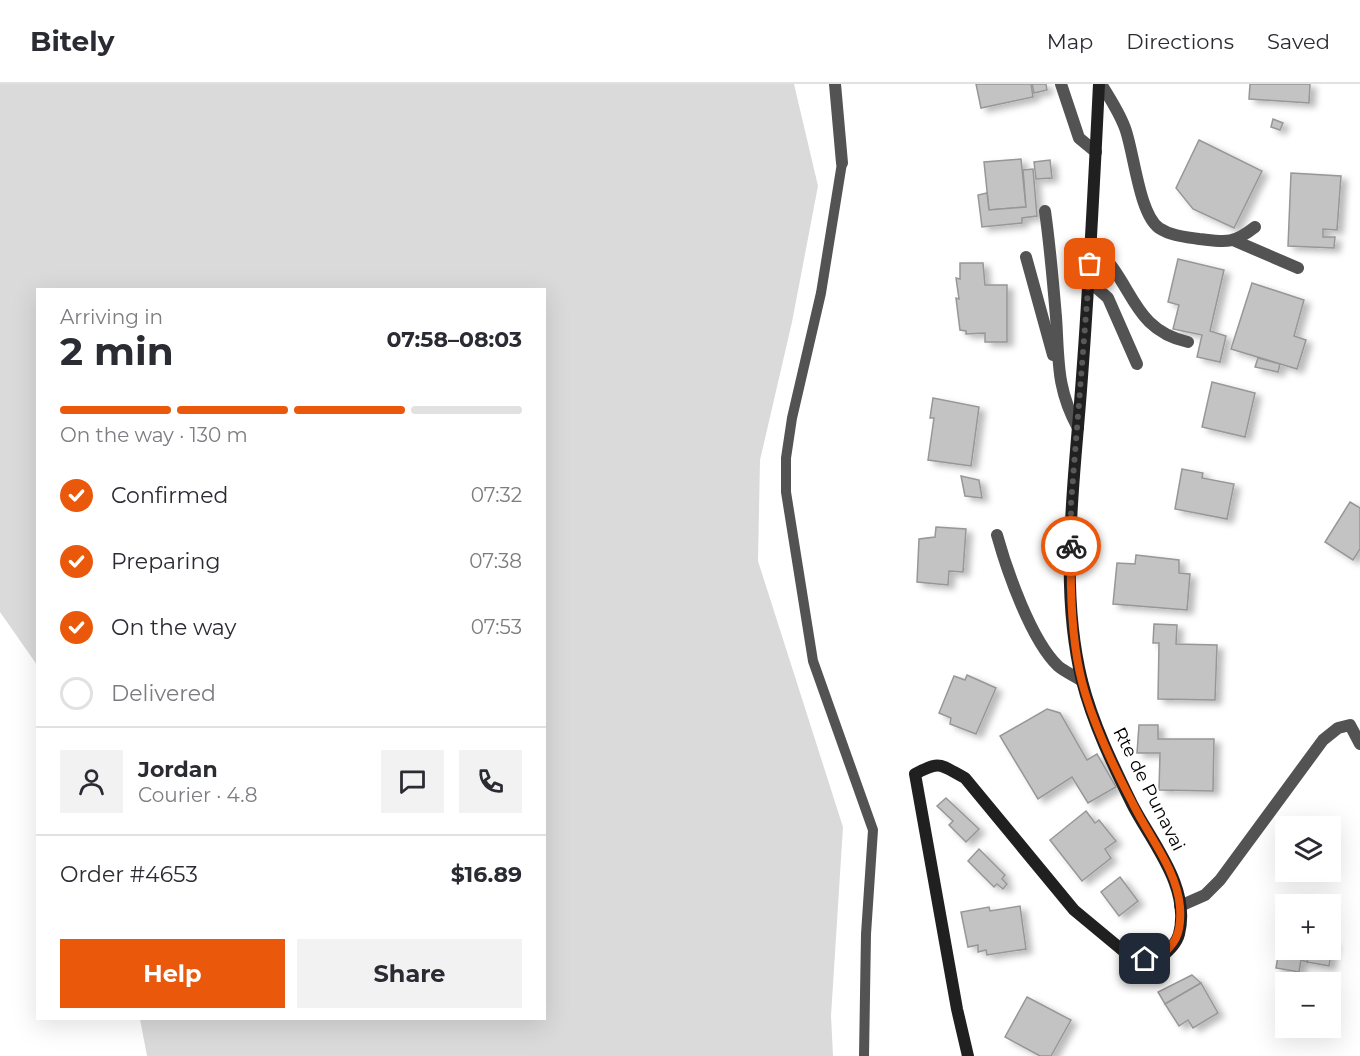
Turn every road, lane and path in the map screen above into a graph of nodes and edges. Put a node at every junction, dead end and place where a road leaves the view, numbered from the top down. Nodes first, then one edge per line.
1 (835, 84) edge
2 (1061, 84) edge
3 (1100, 84) edge
4 (1096, 152) junction
5 (842, 163) joint
6 (1045, 211) dead end
7 (1255, 227) dead end
8 (1233, 240) junction
9 (1092, 246) junction
10 (1026, 257) dead end
11 (1298, 268) dead end
12 (1089, 281) junction
13 (1188, 342) dead end
14 (1137, 364) dead end
15 (1057, 367) junction
16 (1078, 428) junction
17 (997, 535) dead end
18 (1082, 681) junction
19 (1360, 744) edge
20 (1180, 906) junction
21 (864, 1056) edge
22 (968, 1056) edge

1 - 5 street
2 - 4 street
3 - 4 main road, Rte de Punavai
3 - 8 street
4 - 9 main road, Rte de Punavai
5 - 21 lane
6 - 15 street
7 - 8 street
8 - 11 street
9 - 12 main road, Rte de Punavai
9 - 13 street
10 - 15 street
12 - 14 street
12 - 16 main road, Rte de Punavai
15 - 16 street
16 - 18 main road, Rte de Punavai
17 - 18 street
18 - 20 main road, Rte de Punavai
19 - 20 street
20 - 22 main road, Rte de Punavai

